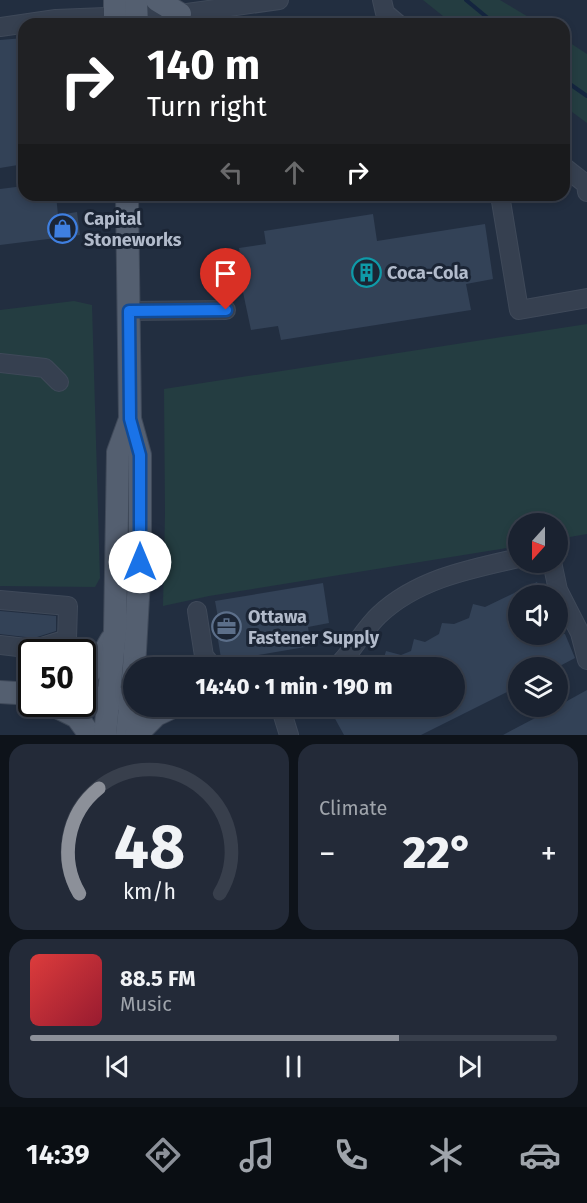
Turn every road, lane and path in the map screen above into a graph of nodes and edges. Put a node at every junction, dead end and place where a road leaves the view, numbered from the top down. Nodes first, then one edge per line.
1 (157, 0) edge
2 (279, 0) edge
3 (382, 0) edge
4 (126, 14) edge
5 (70, 18) edge
6 (165, 18) edge
7 (174, 18) edge
8 (180, 18) edge
9 (391, 18) edge
10 (18, 24) edge
11 (0, 27) edge
12 (570, 172) edge
13 (587, 192) edge
14 (127, 201) edge
15 (501, 201) edge
16 (587, 298) edge
17 (226, 310) dead end
18 (129, 311) junction
19 (0, 363) edge
20 (59, 382) dead end
21 (130, 419) junction
22 (508, 561) edge
23 (554, 573) edge
24 (0, 600) edge
25 (198, 611) dead end
26 (115, 631) junction
27 (136, 642) junction
28 (0, 645) edge
29 (135, 657) edge
30 (142, 657) edge
31 (205, 657) edge
32 (344, 657) edge
33 (587, 660) edge
34 (96, 666) edge
35 (0, 692) edge
36 (18, 694) edge
37 (96, 698) edge
38 (108, 699) junction
39 (123, 699) edge
40 (77, 717) edge
41 (130, 717) edge
42 (154, 717) edge
43 (283, 717) edge
44 (90, 735) edge
45 (105, 735) edge
46 (127, 735) edge
47 (136, 735) edge
48 (289, 735) edge

1 - 7 main road
2 - 8 street
3 - 9 street
4 - 5 street
4 - 6 street
10 - 11 street
12 - 13 street
14 - 18 main road
15 - 16 street
17 - 18 street
18 - 21 main road
19 - 20 street
21 - 26 main road
21 - 27 main road
22 - 32 street
23 - 33 street
24 - 28 street
25 - 31 street
26 - 34 main road
26 - 38 main road
27 - 29 main road
27 - 30 main road
35 - 36 main road
37 - 38 main road
38 - 39 main road
38 - 45 main road
40 - 44 main road
41 - 46 main road
42 - 47 main road
43 - 48 street

